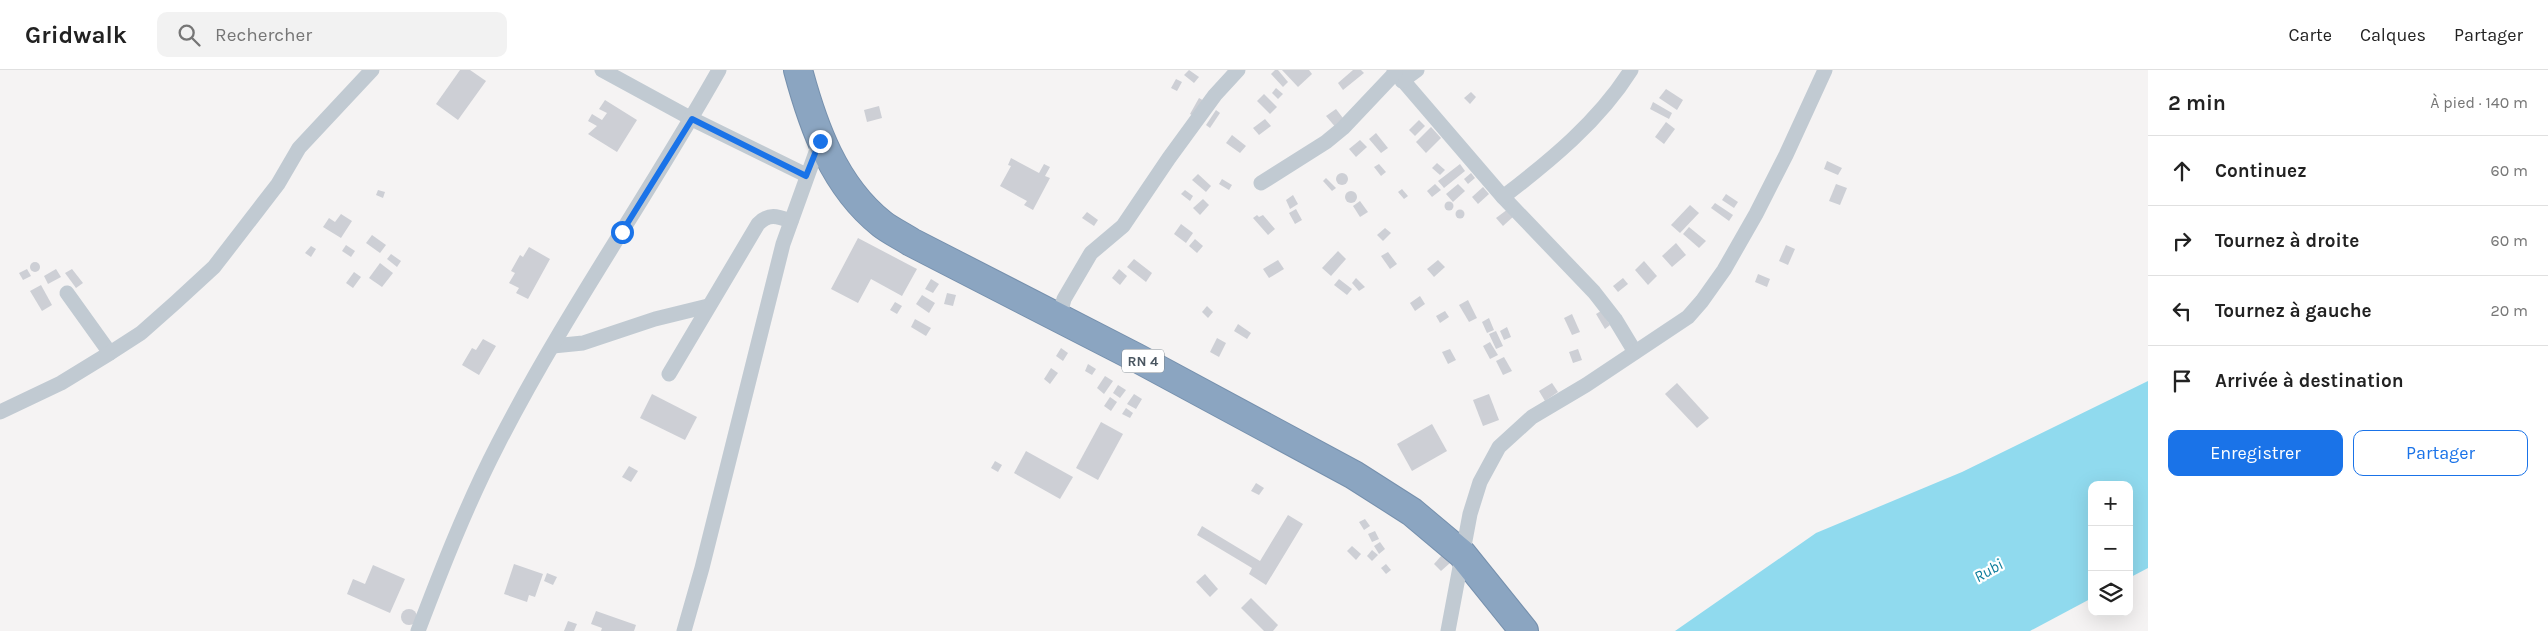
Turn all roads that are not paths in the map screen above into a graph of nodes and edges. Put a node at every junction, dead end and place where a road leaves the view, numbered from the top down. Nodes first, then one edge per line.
1 (372, 70) edge
2 (602, 70) edge
3 (719, 70) edge
4 (798, 70) edge
5 (1238, 70) edge
6 (1417, 70) edge
7 (1631, 70) edge
8 (1824, 70) edge
9 (1397, 75) edge
10 (692, 119) junction
11 (820, 141) junction
12 (806, 176) junction
13 (1261, 183) dead end
14 (1503, 197) junction
15 (791, 221) junction
16 (67, 293) dead end
17 (708, 306) junction
18 (1059, 318) junction
19 (553, 346) junction
20 (1634, 352) junction
21 (110, 353) junction
22 (669, 374) dead end
23 (0, 412) edge
24 (1462, 554) junction
25 (418, 631) edge
26 (684, 631) edge
27 (1448, 631) edge
28 (1524, 631) edge

1 - 21 street
2 - 10 street
3 - 10 street
4 - 11 highway, RN 4
5 - 18 street
6 - 9 street
7 - 14 street
8 - 20 street
9 - 13 street
9 - 14 street
10 - 12 street
10 - 19 street
11 - 12 street
11 - 18 highway, RN 4
12 - 15 street
14 - 20 street
15 - 17 street
15 - 26 street
16 - 21 street
17 - 19 street
17 - 22 street
18 - 24 highway, RN 4
19 - 25 street
20 - 24 street
21 - 23 street
24 - 27 street
24 - 28 highway, RN 4

